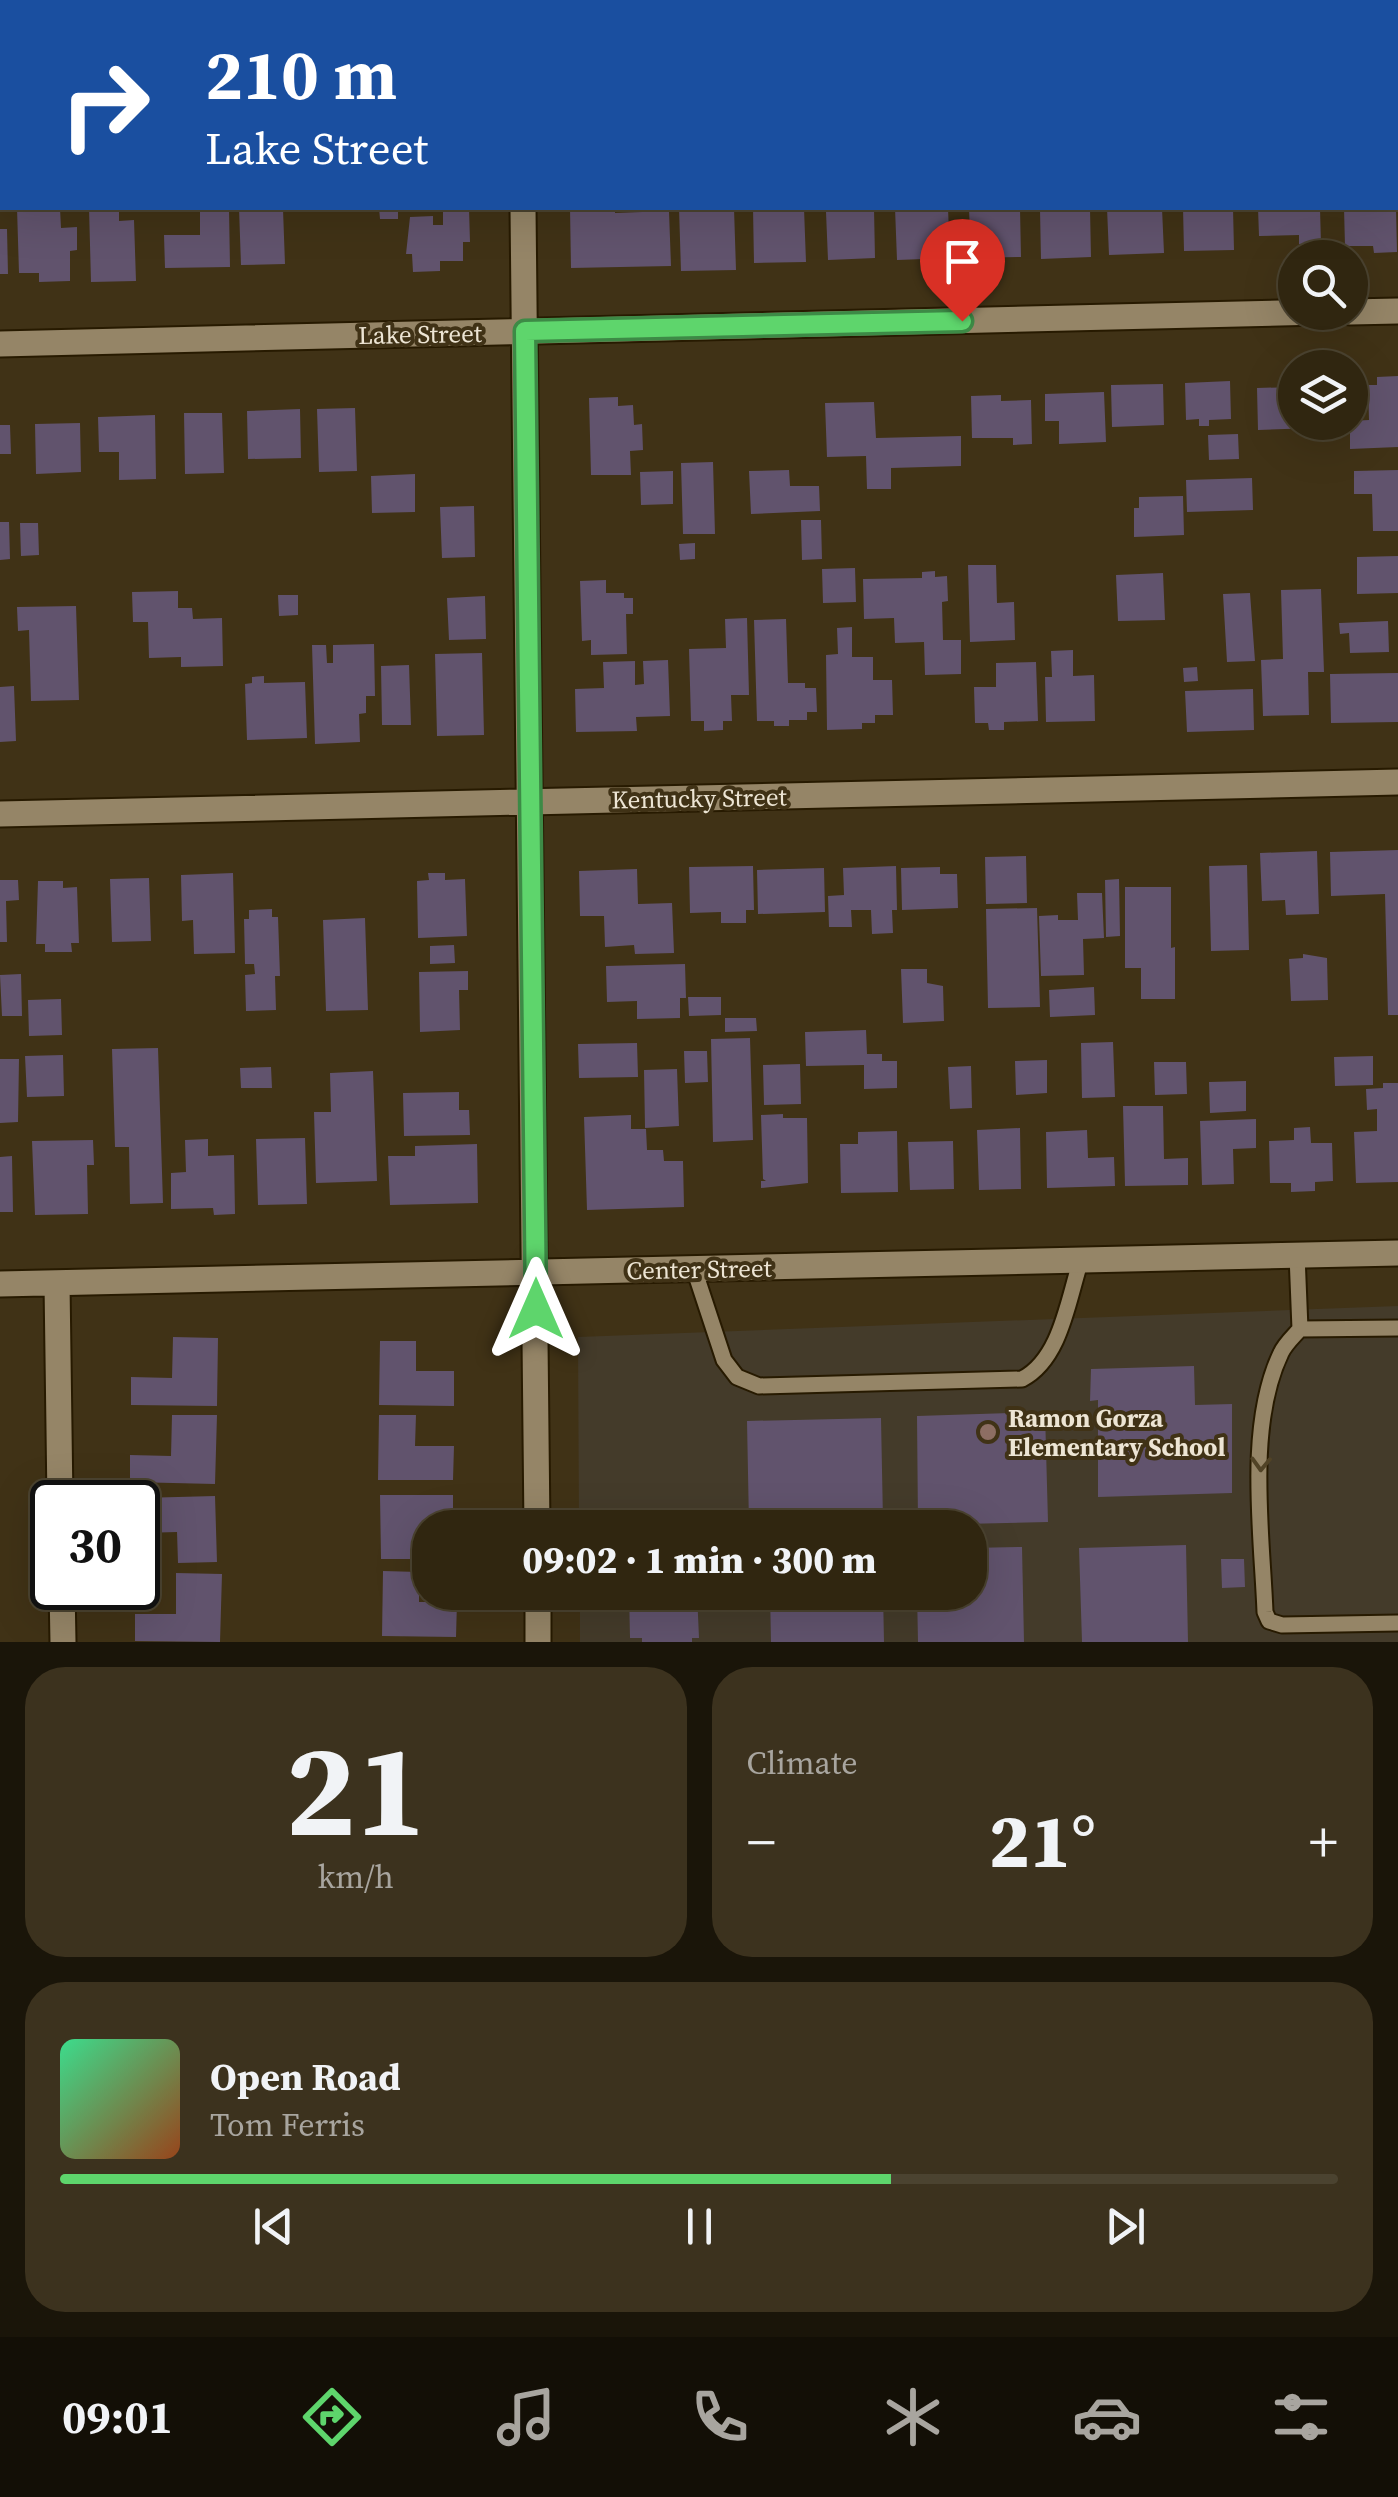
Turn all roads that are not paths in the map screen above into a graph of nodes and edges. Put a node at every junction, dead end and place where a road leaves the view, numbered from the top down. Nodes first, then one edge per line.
1 (523, 210) edge
2 (1398, 311) edge
3 (1368, 312) edge
4 (1278, 313) edge
5 (525, 331) junction
6 (0, 344) edge
7 (1398, 782) edge
8 (530, 802) junction
9 (0, 814) edge
10 (1398, 1253) edge
11 (1297, 1255) junction
12 (1081, 1260) junction
13 (694, 1269) junction
14 (536, 1272) junction
15 (57, 1283) junction
16 (0, 1284) edge
17 (1398, 1328) edge
18 (1300, 1329) junction
19 (60, 1480) edge
20 (537, 1510) edge
21 (62, 1610) edge
22 (538, 1610) edge
23 (1398, 1623) edge
24 (62, 1642) edge
25 (538, 1642) edge

1 - 5 street
2 - 3 street
4 - 5 street, Lake Street
5 - 6 street, Lake Street
5 - 8 street
7 - 8 street, Kentucky Street
8 - 9 street, Kentucky Street
8 - 14 street
10 - 11 street, Center Street
11 - 12 street, Center Street
11 - 18 lane
12 - 13 street, Center Street
12 - 13 lane
13 - 14 street, Center Street
14 - 15 street, Center Street
14 - 20 street
15 - 16 street, Center Street
15 - 19 street
17 - 18 lane
18 -> 23 lane
21 - 24 street
22 - 25 street

